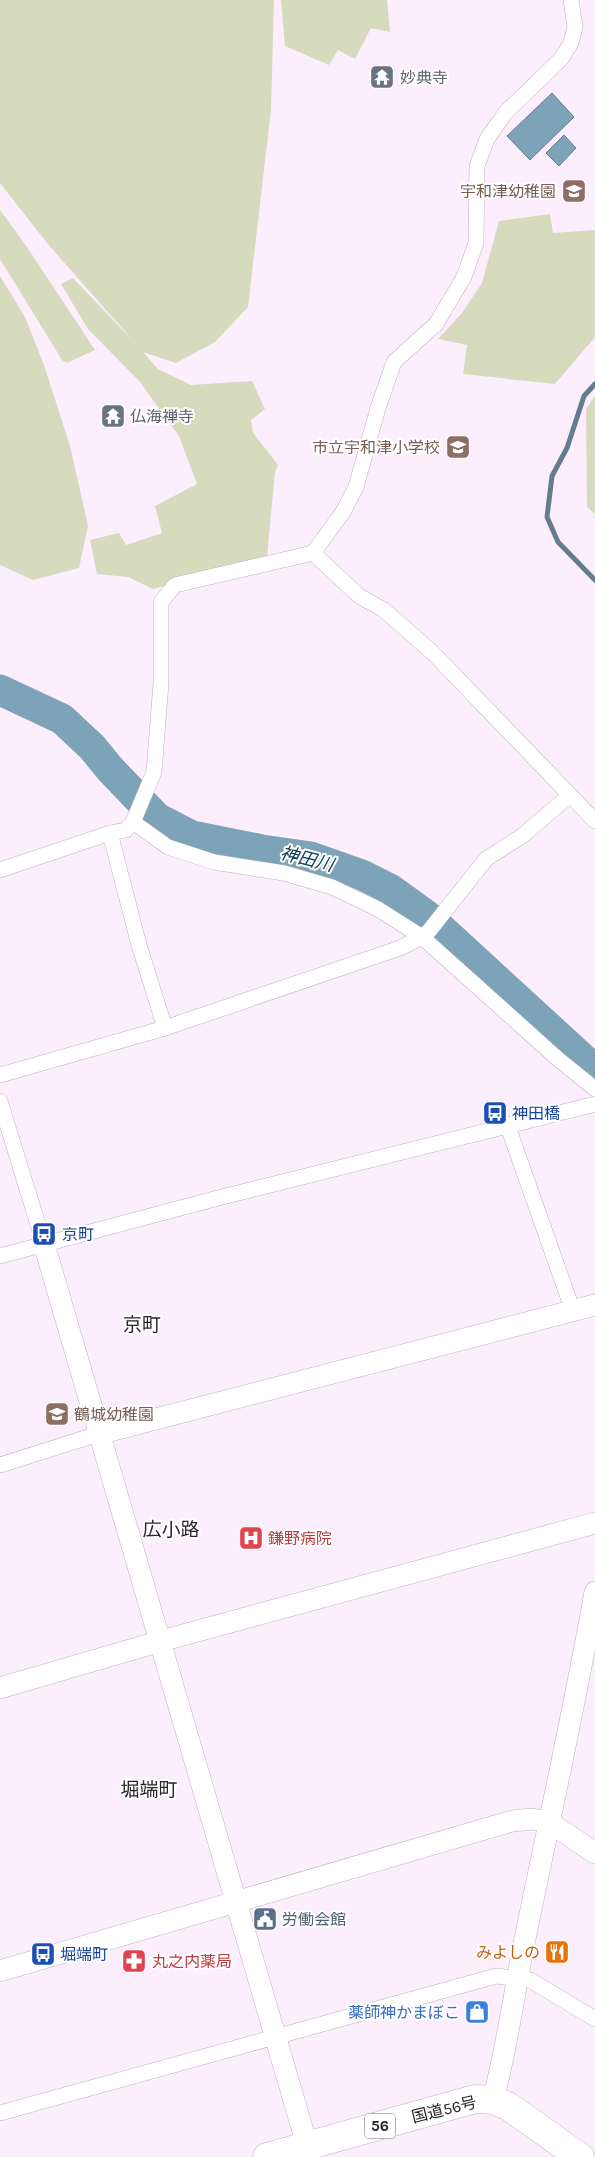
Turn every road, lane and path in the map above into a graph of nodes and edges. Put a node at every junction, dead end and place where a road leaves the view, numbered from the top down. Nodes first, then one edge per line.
1 (571, 0) edge
2 (313, 552) junction
3 (569, 796) junction
4 (135, 818) junction
5 (595, 821) edge
6 (110, 833) junction
7 (0, 870) edge
8 (426, 934) junction
9 (165, 1028) junction
10 (0, 1075) edge
11 (595, 1089) edge
12 (0, 1101) edge
13 (595, 1104) edge
14 (507, 1124) junction
15 (44, 1244) junction
16 (0, 1256) edge
17 (595, 1305) edge
18 (573, 1311) junction
19 (98, 1434) junction
20 (0, 1465) edge
21 (595, 1523) edge
22 (595, 1592) edge
23 (161, 1641) junction
24 (0, 1688) edge
25 (549, 1822) junction
26 (595, 1853) edge
27 (237, 1901) junction
28 (0, 1971) edge
29 (517, 1977) junction
30 (595, 2018) edge
31 (274, 2036) junction
32 (493, 2100) junction
33 (0, 2113) edge
34 (307, 2145) junction
35 (267, 2157) edge
36 (580, 2157) edge

1 - 2 street
2 - 3 street
2 - 4 street
3 - 5 street
3 - 8 street
4 - 6 street
4 - 8 street
6 - 7 street
6 - 9 street
8 - 9 street
8 - 11 street
9 - 10 street
12 - 15 street
13 - 14 street
14 - 15 street
14 - 18 street
15 - 16 street
15 - 19 street
17 - 18 street
18 - 19 street
19 - 20 street
19 - 23 street
21 - 23 street
22 - 25 street
23 - 24 street
23 - 27 street
25 - 26 street
25 - 27 street
25 - 29 street
27 - 28 street
27 - 31 street
29 - 30 street
29 - 31 street
29 - 32 street
31 - 33 street
31 - 34 street
32 - 34 highway, 国道56号 / 56
32 - 36 highway, 国道56号 / 56
34 - 35 highway, 国道56号 / 56

